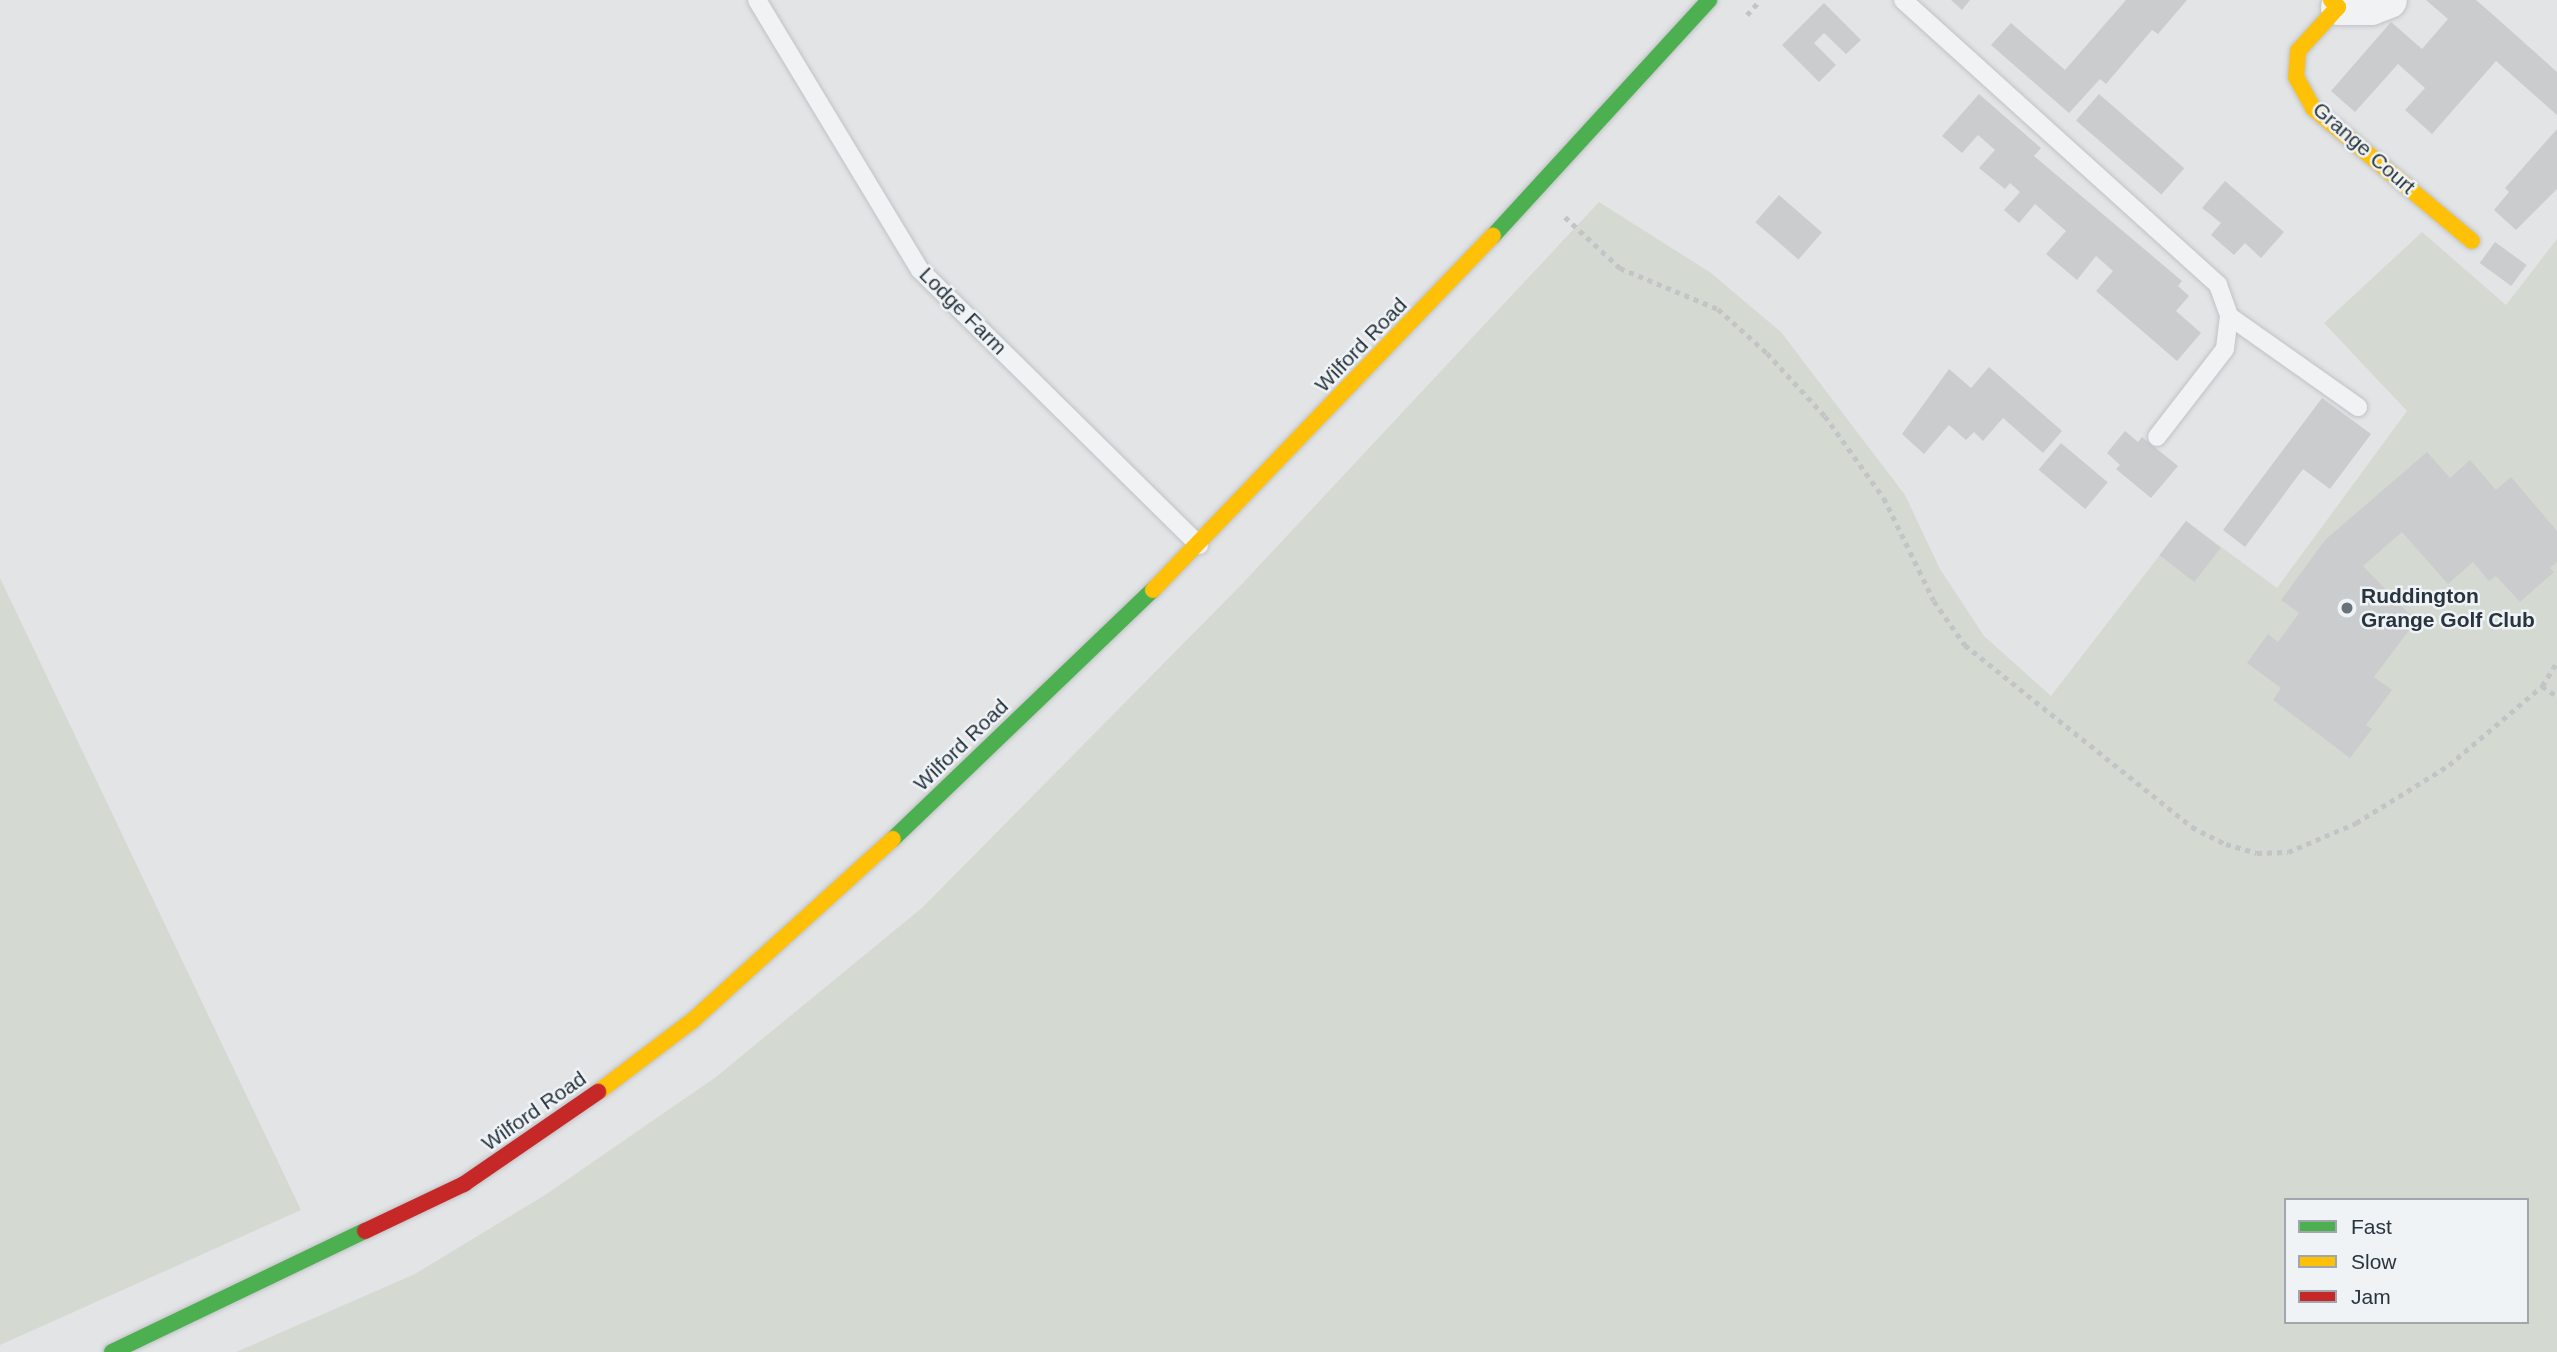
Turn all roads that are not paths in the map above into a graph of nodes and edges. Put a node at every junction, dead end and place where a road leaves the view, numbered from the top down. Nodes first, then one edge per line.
1 (757, 0) edge
2 (1709, 0) edge
3 (1903, 0) edge
4 (2389, 0) edge
5 (2334, 4) edge
6 (2472, 241) dead end
7 (2229, 316) junction
8 (2358, 407) dead end
9 (2158, 437) dead end
10 (1199, 545) junction
11 (112, 1352) edge

1 - 10 lane, Lodge Farm
2 - 10 main road, Wilford Road
3 - 7 lane
4 - 5 street, Grange Court
5 - 6 main road, Grange Court
7 - 8 lane
7 - 9 lane
10 - 11 main road, Wilford Road

